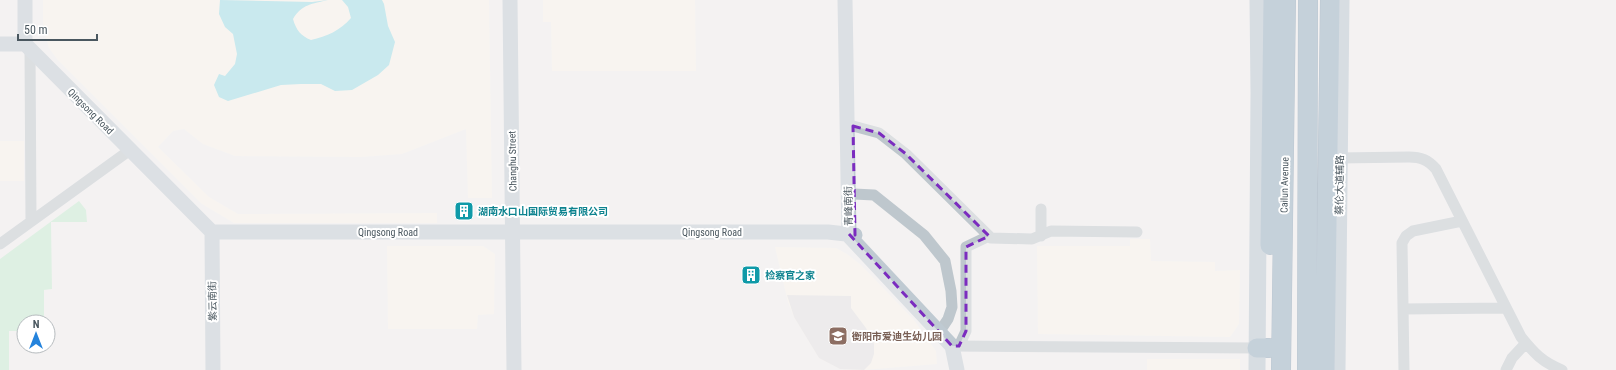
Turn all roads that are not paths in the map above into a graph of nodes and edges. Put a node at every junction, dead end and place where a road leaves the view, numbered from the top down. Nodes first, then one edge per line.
1 (25, 0) edge
2 (510, 0) edge
3 (517, 0) edge
4 (845, 0) edge
5 (851, 0) edge
6 (1258, 0) edge
7 (1273, 0) edge
8 (1286, 0) edge
9 (1308, 0) edge
10 (1330, 0) edge
11 (1341, 0) edge
12 (0, 44) edge
13 (27, 46) junction
14 (1267, 88) junction
15 (853, 126) junction
16 (130, 150) junction
17 (1339, 158) junction
18 (854, 194) junction
19 (1040, 209) dead end
20 (31, 221) junction
21 (1462, 221) junction
22 (212, 232) junction
23 (516, 232) junction
24 (1137, 232) dead end
25 (852, 235) junction
26 (989, 236) junction
27 (1041, 236) junction
28 (0, 244) edge
29 (1506, 308) junction
30 (1403, 309) junction
31 (942, 328) junction
32 (1526, 343) junction
33 (955, 346) junction
34 (1263, 348) junction
35 (213, 370) edge
36 (514, 370) edge
37 (521, 370) edge
38 (957, 370) edge
39 (963, 370) edge
40 (1257, 370) edge
41 (1269, 370) edge
42 (1281, 370) edge
43 (1307, 370) edge
44 (1325, 370) edge
45 (1337, 370) edge
46 (1404, 370) edge
47 (1506, 370) edge
48 (1562, 370) edge

1 - 13 street
2 - 23 street, Changhu Street
3 - 23 street, Changhu Street
4 - 25 street, 青峰南街
5 - 15 street, 青峰南街
6 - 14 main road
7 - 14 highway
8 - 42 highway, Cailun Avenue
9 - 43 highway
10 - 44 highway
11 - 17 main road, 蔡伦大道辅路
12 - 13 street
13 - 16 street, Qingsong Road
13 - 20 street
14 - 34 highway
15 - 18 street, 青峰南街
15 - 26 street
16 - 20 street
16 - 22 street, Qingsong Road
17 - 21 street
17 - 45 main road, 蔡伦大道辅路
18 - 25 street, 青峰南街
18 - 31 street
19 - 27 street
20 - 28 street
21 - 29 street
21 - 30 street
22 - 23 street, Qingsong Road
22 - 35 street, 紫云南街
23 - 25 street, Qingsong Road
23 - 36 street, Changhu Street
23 - 37 street, Changhu Street
24 - 27 street
25 - 31 street, 青峰南街
25 - 33 street, 青峰南街
26 - 27 street
26 - 33 street
29 - 30 street
29 - 32 street
30 - 46 street
31 - 33 street, 青峰南街
32 - 47 street
32 - 48 street
33 - 34 street
33 - 38 street, 青峰南街
33 - 39 street, 青峰南街
34 - 40 main road
34 - 41 highway

